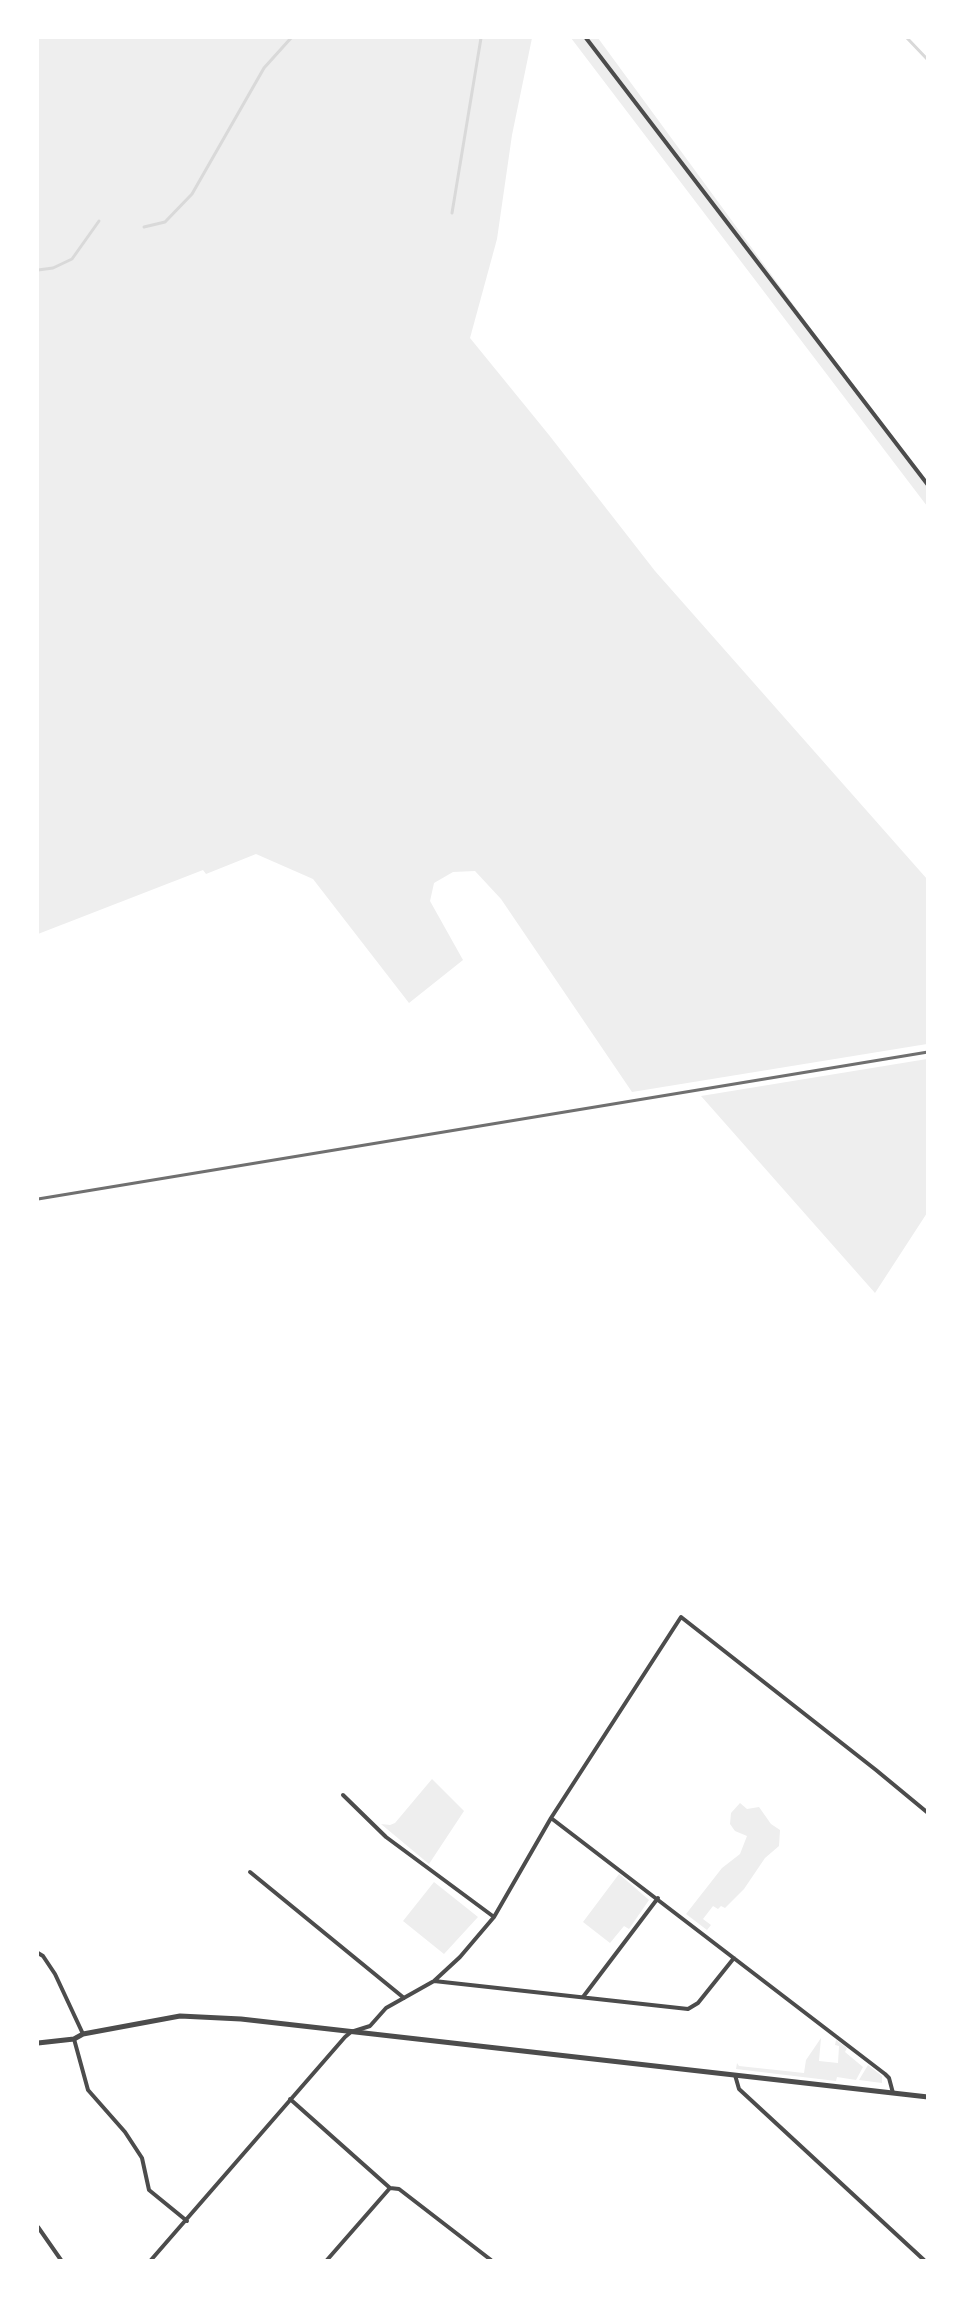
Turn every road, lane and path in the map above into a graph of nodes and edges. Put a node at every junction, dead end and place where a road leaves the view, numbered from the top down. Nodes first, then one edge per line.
1 (586, 38) edge
2 (927, 485) edge
3 (343, 1795) dead end
4 (927, 1814) edge
5 (551, 1818) junction
6 (250, 1872) dead end
7 (658, 1898) junction
8 (494, 1917) junction
9 (38, 1953) edge
10 (734, 1958) junction
11 (434, 1981) junction
12 (404, 1998) junction
13 (583, 1998) junction
14 (351, 2032) junction
15 (83, 2034) junction
16 (74, 2039) junction
17 (38, 2043) edge
18 (735, 2075) junction
19 (893, 2093) junction
20 (927, 2097) edge
21 (290, 2099) junction
22 (390, 2188) junction
23 (187, 2221) junction
24 (38, 2227) edge
25 (61, 2260) edge
26 (151, 2260) edge
27 (327, 2260) edge
28 (491, 2260) edge
29 (924, 2260) edge

1 - 2 street
3 - 8 street
4 - 5 street
5 - 7 street
5 - 8 street
6 - 12 street
7 - 10 street
7 - 13 street
8 - 11 street
9 - 15 street
10 - 13 street
10 - 19 street
11 - 12 street
11 - 13 street
12 - 14 street
14 - 15 street
14 - 18 street
14 - 21 street
15 - 16 street
16 - 17 street
16 - 23 street
18 - 19 street
18 - 29 street
19 - 20 street
21 - 22 street
21 - 23 street
22 - 27 street
22 - 28 street
23 - 26 street
24 - 25 street

